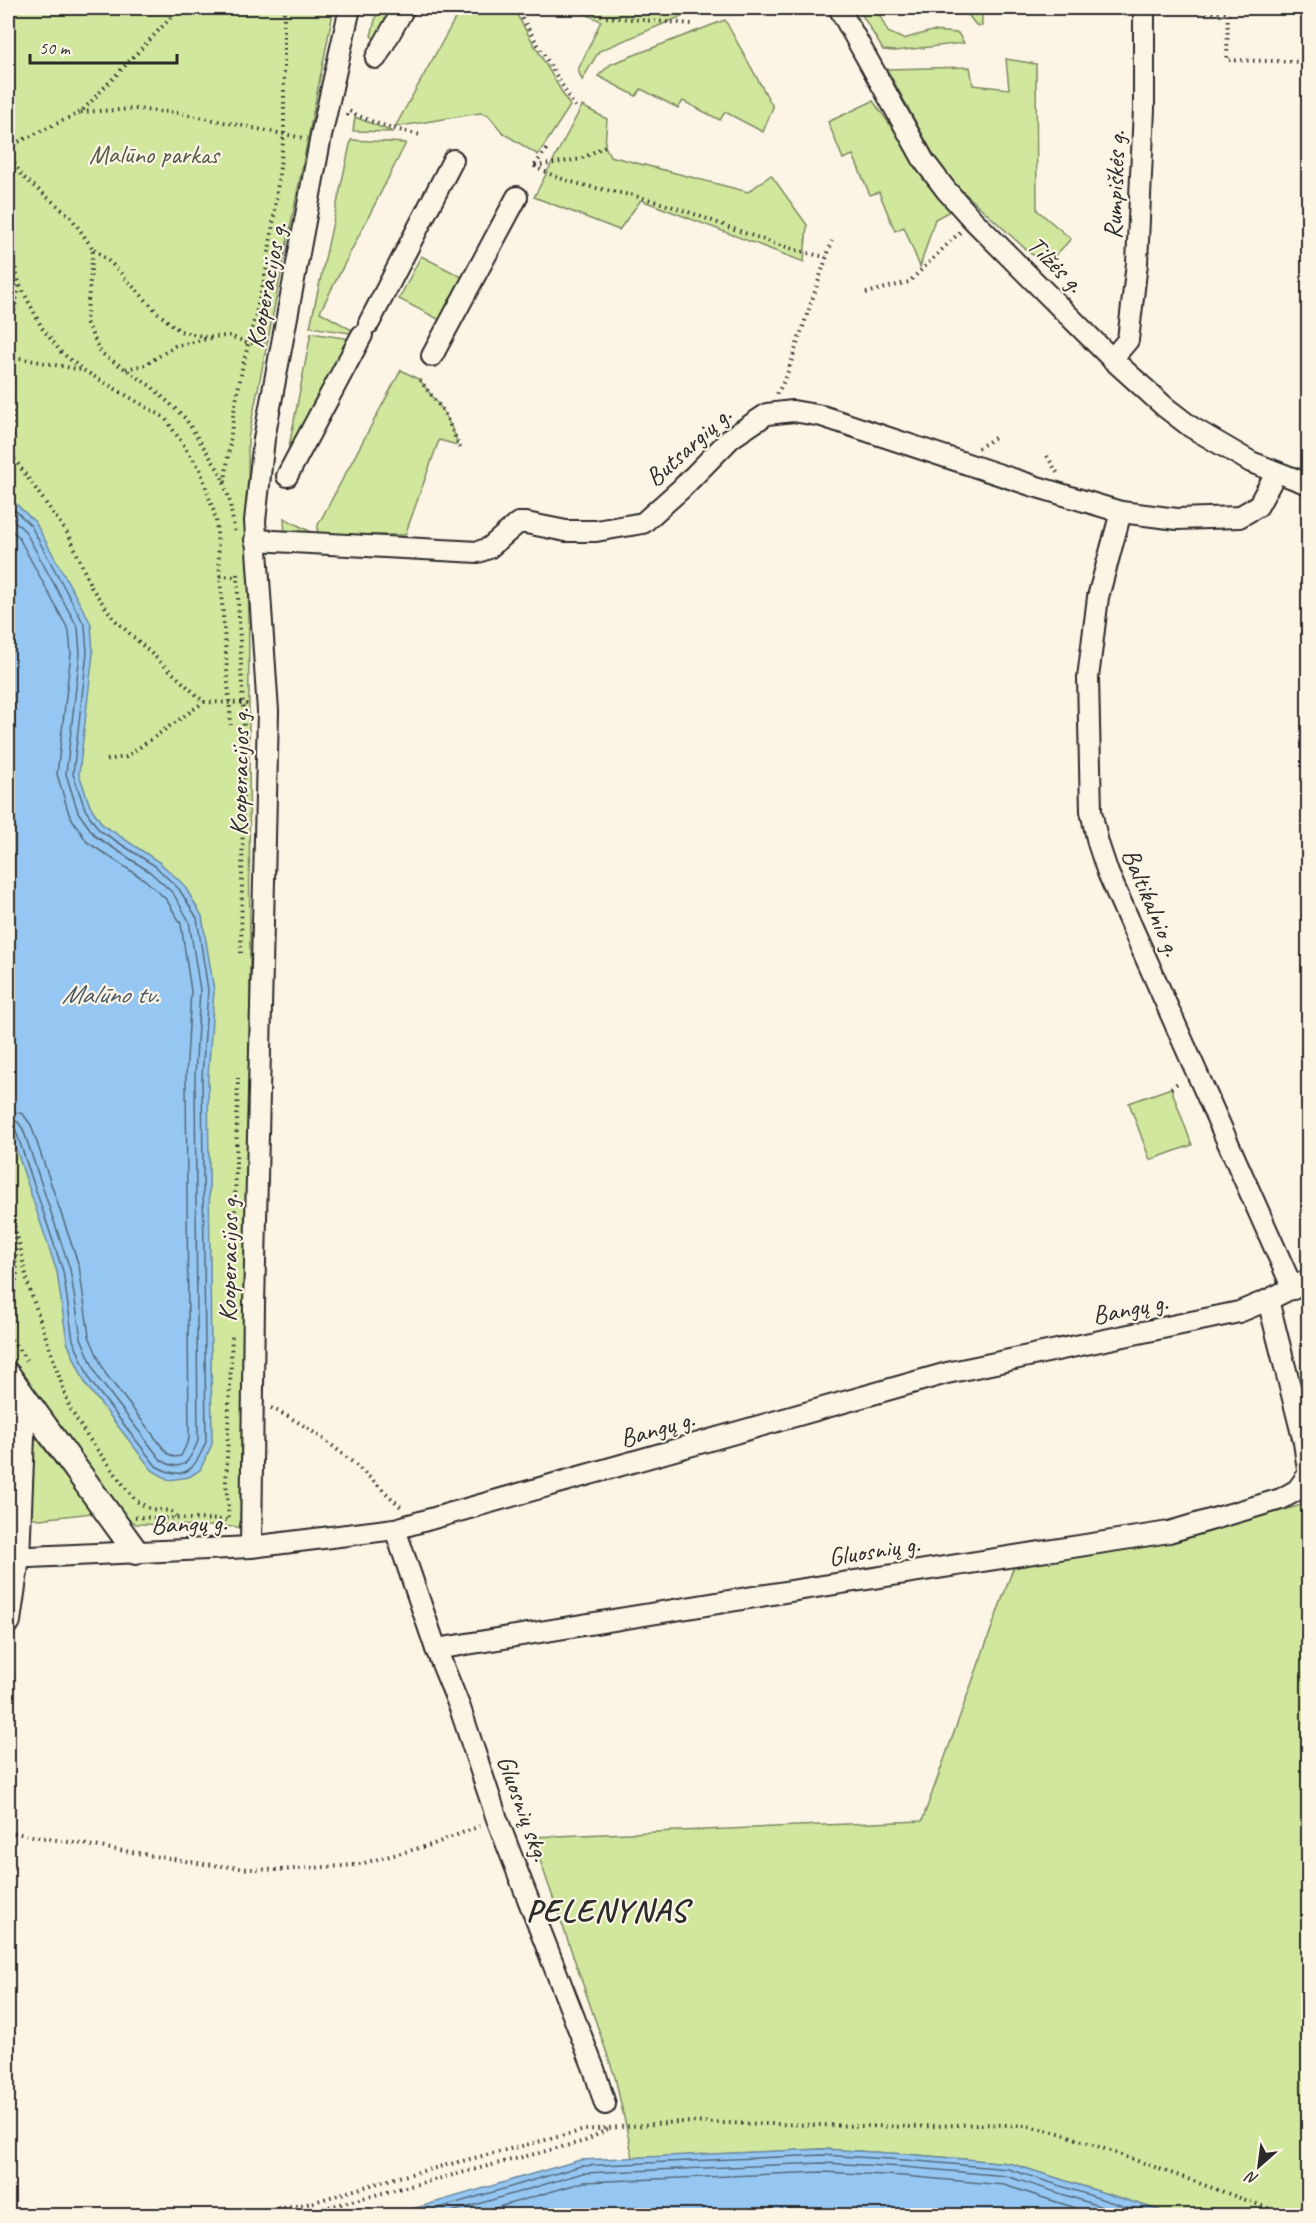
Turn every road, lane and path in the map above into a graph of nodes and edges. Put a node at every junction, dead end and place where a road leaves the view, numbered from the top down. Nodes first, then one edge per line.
1 (180, 8) edge
2 (284, 8) edge
3 (350, 8) edge
4 (404, 8) edge
5 (553, 8) edge
6 (584, 8) edge
7 (839, 8) edge
8 (1144, 8) edge
9 (1164, 8) edge
10 (1228, 8) edge
11 (517, 9) edge
12 (1228, 13) junction
13 (692, 24) dead end
14 (376, 58) dead end
15 (1308, 62) edge
16 (575, 106) dead end
17 (349, 111) dead end
18 (81, 112) junction
19 (284, 134) junction
20 (421, 135) dead end
21 (549, 146) dead end
22 (605, 146) dead end
23 (8, 147) edge
24 (8, 153) edge
25 (453, 160) dead end
26 (534, 166) junction
27 (517, 197) dead end
28 (973, 220) junction
29 (8, 239) edge
30 (832, 241) dead end
31 (93, 249) junction
32 (826, 257) junction
33 (19, 283) junction
34 (866, 293) dead end
35 (228, 336) junction
36 (248, 343) junction
37 (432, 356) dead end
38 (9, 357) edge
39 (1112, 359) junction
40 (125, 369) junction
41 (83, 370) junction
42 (420, 380) dead end
43 (767, 414) junction
44 (461, 450) dead end
45 (1276, 473) junction
46 (287, 476) dead end
47 (1308, 484) edge
48 (224, 485) junction
49 (1121, 512) junction
50 (245, 539) junction
51 (237, 567) dead end
52 (204, 702) junction
53 (230, 703) junction
54 (242, 703) junction
55 (268, 711) junction
56 (231, 725) dead end
57 (107, 760) dead end
58 (241, 960) dead end
59 (238, 1074) dead end
60 (8, 1203) edge
61 (14, 1223) junction
62 (234, 1258) dead end
63 (1301, 1285) edge
64 (1268, 1300) junction
65 (233, 1328) dead end
66 (8, 1334) edge
67 (13, 1383) edge
68 (266, 1406) dead end
69 (1308, 1470) edge
70 (1308, 1475) edge
71 (177, 1519) dead end
72 (189, 1519) dead end
73 (418, 1522) junction
74 (395, 1529) junction
75 (251, 1547) junction
76 (136, 1552) junction
77 (12, 1558) edge
78 (8, 1621) edge
79 (436, 1649) junction
80 (497, 1819) junction
81 (8, 1832) edge
82 (605, 2104) dead end
83 (611, 2128) junction
84 (224, 2216) edge
85 (282, 2216) edge
86 (1290, 2216) edge

1 - 18 path
2 - 19 path
3 - 50 street, Kooperacijos g.
4 - 14 street
5 - 11 path
6 - 13 path
7 - 28 street, Tilžės g.
8 - 39 street, Rumpiškės g.
9 - 12 path
10 - 12 path
11 - 16 path
12 - 15 path
17 - 20 path
18 - 19 path
18 - 23 path
19 - 36 path
21 - 26 path
22 - 26 path
24 - 31 path
25 - 46 street
26 - 32 path
27 - 37 street
28 - 34 path
28 - 39 street, Tilžės g.
29 - 33 path
30 - 32 path
31 - 35 path
31 - 40 path
32 - 43 path
33 - 38 path
33 - 41 path
35 - 36 path
35 - 40 path
36 - 48 path
38 - 41 path
38 - 52 path
39 - 45 street, Tilžės g.
40 - 48 path
41 - 53 path
42 - 44 path
43 - 49 street, Butsargių g.
43 - 50 street, Butsargių g.
45 - 47 street, Tilžės g.
45 - 49 street, Butsargių g.
48 - 50 path
49 - 63 street, Baltikalnio g.
50 - 55 street, Kooperacijos g.
51 - 54 path
52 - 53 path
52 - 57 path
53 - 54 path
53 - 56 path
54 - 55 path
54 - 58 path
55 - 75 street, Kooperacijos g.
59 - 62 path
60 - 61 path
61 - 66 path
61 - 71 path
63 - 64 street, Bangų g.
64 - 69 street
64 - 73 street, Bangų g.
65 - 72 path
67 - 76 main road
67 - 77 main road
68 - 73 path
70 - 79 street, Gluosnių g.
73 - 74 street, Bangų g.
74 - 75 street, Bangų g.
74 - 79 street, Gluosnių skg.
75 - 76 street, Bangų g.
76 - 77 street, Bangų g.
77 - 78 main road
79 - 80 street, Gluosnių skg.
80 - 81 path
80 - 82 street, Gluosnių skg.
83 - 84 path
83 - 85 path
83 - 86 path

